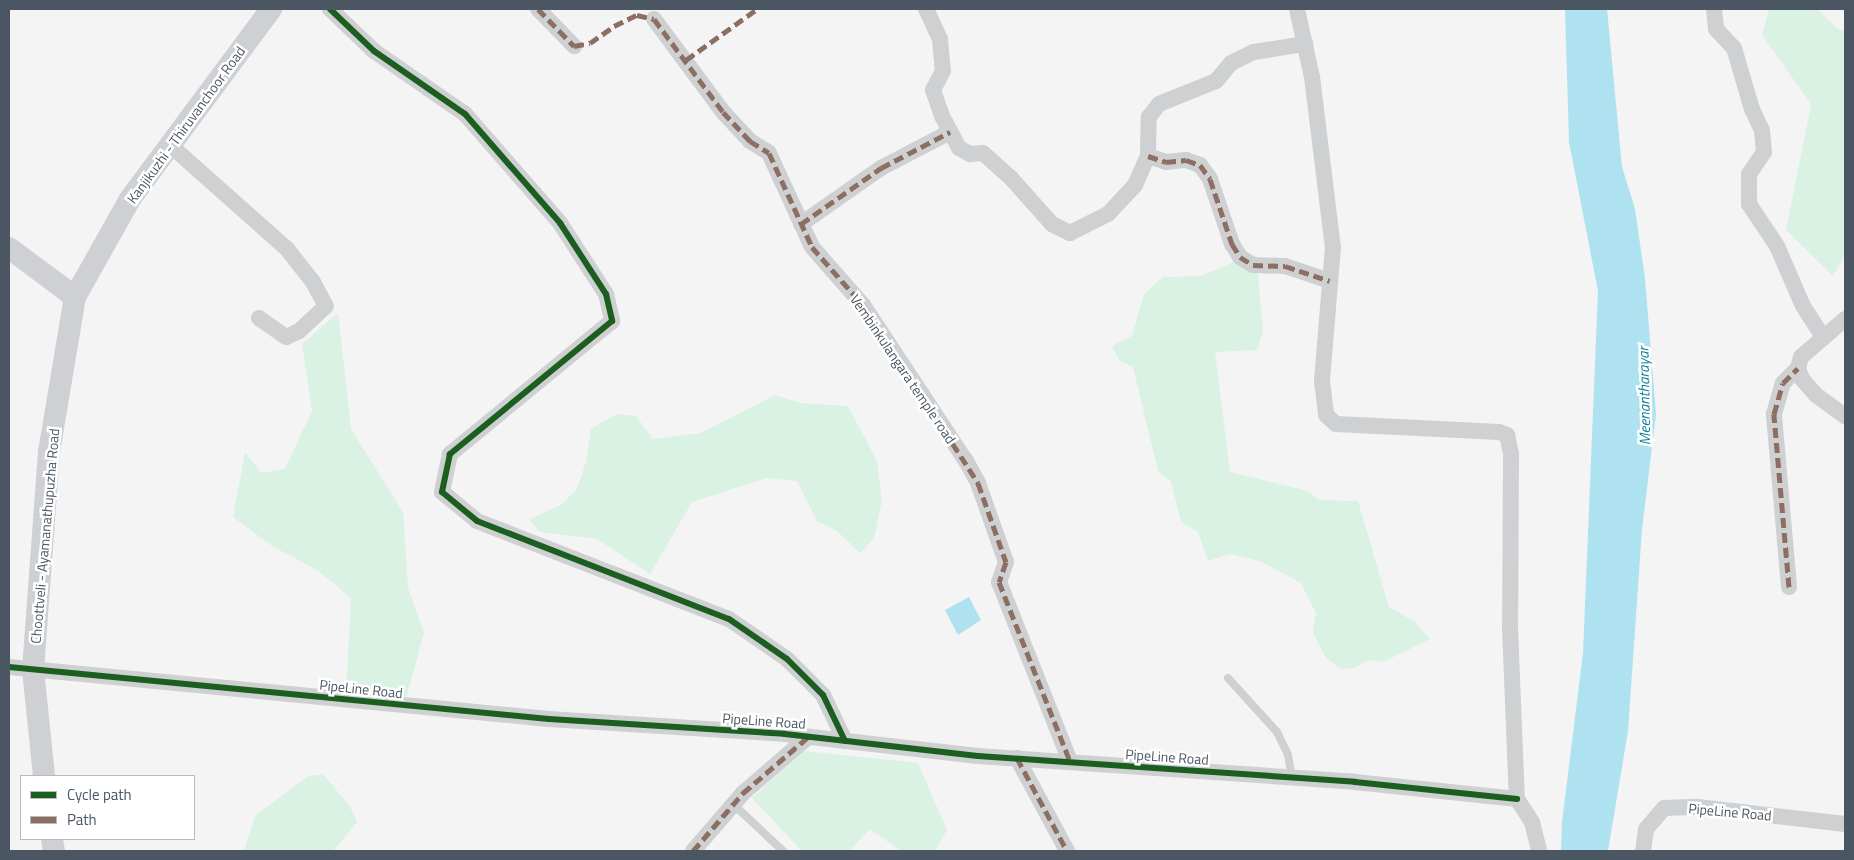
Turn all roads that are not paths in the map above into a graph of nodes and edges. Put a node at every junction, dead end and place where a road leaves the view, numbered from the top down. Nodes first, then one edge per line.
1 (272, 9) edge
2 (330, 9) edge
3 (538, 9) edge
4 (926, 9) edge
5 (1297, 9) edge
6 (1714, 9) edge
7 (654, 19) dead end
8 (1305, 44) junction
9 (574, 46) dead end
10 (950, 132) junction
11 (170, 145) junction
12 (1148, 156) junction
13 (801, 224) junction
14 (9, 248) edge
15 (1330, 281) junction
16 (75, 297) junction
17 (259, 318) dead end
18 (1845, 319) edge
19 (1823, 337) junction
20 (1798, 368) junction
21 (1845, 416) edge
22 (1789, 587) dead end
23 (9, 667) edge
24 (33, 670) junction
25 (1228, 678) dead end
26 (808, 737) junction
27 (845, 741) junction
28 (1017, 758) junction
29 (1070, 761) junction
30 (44, 775) edge
31 (1292, 778) junction
32 (1517, 799) junction
33 (733, 804) junction
34 (1845, 824) edge
35 (693, 851) edge
36 (783, 851) edge
37 (1067, 851) edge
38 (1539, 851) edge
39 (1643, 851) edge

1 - 11 main road, Kanjikuzhi - Thiruvanchoor Road
2 - 27 street
3 - 9 street
4 - 10 street
5 - 8 street
6 - 19 street
7 - 13 street, Vembinkulangara temple road
8 - 12 street
8 - 15 street
10 - 12 street
10 - 13 street
11 - 16 main road, Kanjikuzhi - Thiruvanchoor Road
11 - 17 street
12 - 15 street
13 - 29 street, Vembinkulangara temple road
14 - 16 main road
15 - 32 street
16 - 24 main road, Choottveli - Ayamanathupuzha Road
18 - 19 street
19 - 20 street
20 - 21 street
20 - 22 street
23 - 24 street, PipeLine Road
24 - 26 street, PipeLine Road
24 - 30 main road, Choottveli - Ayamanathupuzha Road
25 - 31 lane
26 - 27 street, PipeLine Road
26 - 33 street
27 - 28 street, PipeLine Road
28 - 29 street, PipeLine Road
28 - 37 street
29 - 31 street, PipeLine Road
31 - 32 street, PipeLine Road
32 - 38 street
33 - 35 street
33 - 36 lane
34 - 39 street, PipeLine Road

